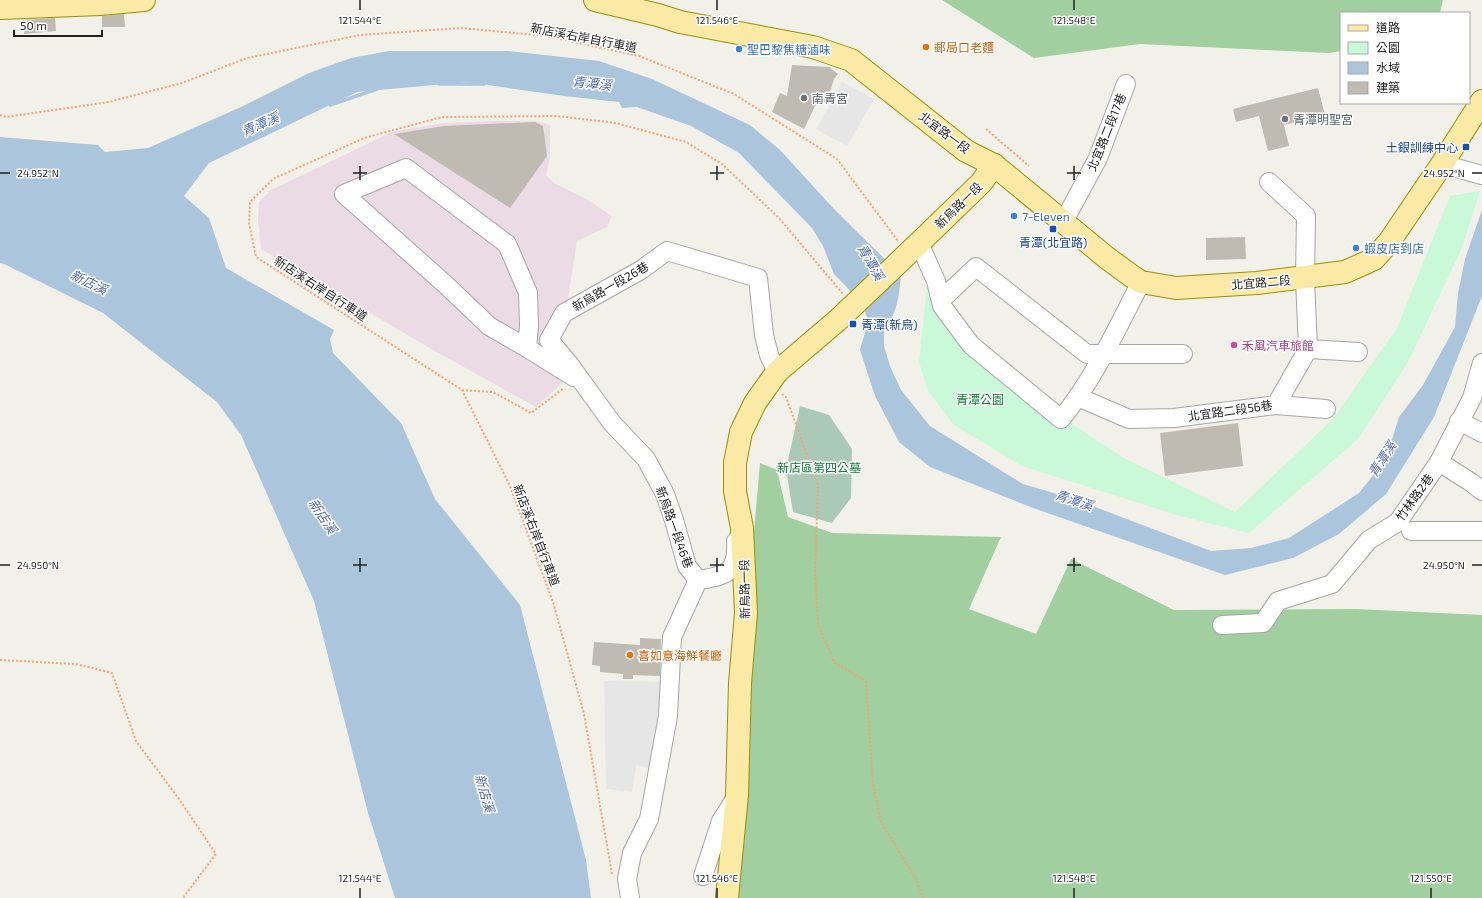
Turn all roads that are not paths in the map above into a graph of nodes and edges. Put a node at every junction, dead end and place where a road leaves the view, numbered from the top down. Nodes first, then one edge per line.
1 (144, 0) edge
2 (595, 0) edge
3 (650, 0) edge
4 (0, 8) edge
5 (1126, 84) dead end
6 (1482, 101) edge
7 (1442, 164) junction
8 (994, 165) junction
9 (1479, 174) edge
10 (1269, 182) dead end
11 (1064, 221) junction
12 (913, 248) junction
13 (1305, 278) junction
14 (1141, 282) junction
15 (940, 300) junction
16 (528, 348) junction
17 (1308, 349) junction
18 (1358, 352) dead end
19 (1105, 354) junction
20 (1183, 354) dead end
21 (1482, 363) edge
22 (772, 378) junction
23 (586, 386) junction
24 (1078, 397) junction
25 (1477, 399) edge
26 (1276, 406) junction
27 (1326, 409) dead end
28 (1459, 421) junction
29 (1482, 433) edge
30 (1439, 462) junction
31 (735, 491) junction
32 (1482, 491) edge
33 (1411, 531) dead end
34 (1482, 531) edge
35 (698, 580) junction
36 (1222, 625) dead end
37 (738, 795) junction
38 (703, 876) dead end
39 (630, 898) edge
40 (727, 898) edge

1 - 4 main road
2 - 8 main road, 北宜路一段
3 - 8 main road, 北宜路一段
5 - 11 street, 北宜路二段17巷
6 - 7 main road, 北宜路二段
7 - 9 street
7 - 13 main road, 北宜路二段
8 - 11 main road, 北宜路二段
8 - 12 main road, 新烏路一段
10 - 13 street
11 - 14 main road, 北宜路二段
12 - 15 street
12 - 22 main road, 新烏路一段
13 - 14 main road, 北宜路二段
13 - 17 street
14 - 19 street
15 - 19 street
15 - 24 street
16 - 16 street
16 - 23 street
17 - 18 street
17 - 26 street, 北宜路二段56巷
19 - 20 street
19 - 24 street
21 - 25 street, 竹林路2巷
22 - 23 street, 新烏路一段26巷
22 - 31 main road, 新烏路一段
23 - 35 street, 新烏路一段46巷
24 - 26 street, 北宜路二段56巷
25 - 28 street, 竹林路2巷
26 - 27 street
28 - 29 street
28 - 30 street, 竹林路2巷
30 - 32 street
30 - 36 street, 竹林路2巷
31 - 35 street, 新烏路一段46巷
31 - 37 main road, 新烏路一段
33 - 34 street
35 - 39 street
37 - 38 street
37 - 40 main road, 新烏路一段

